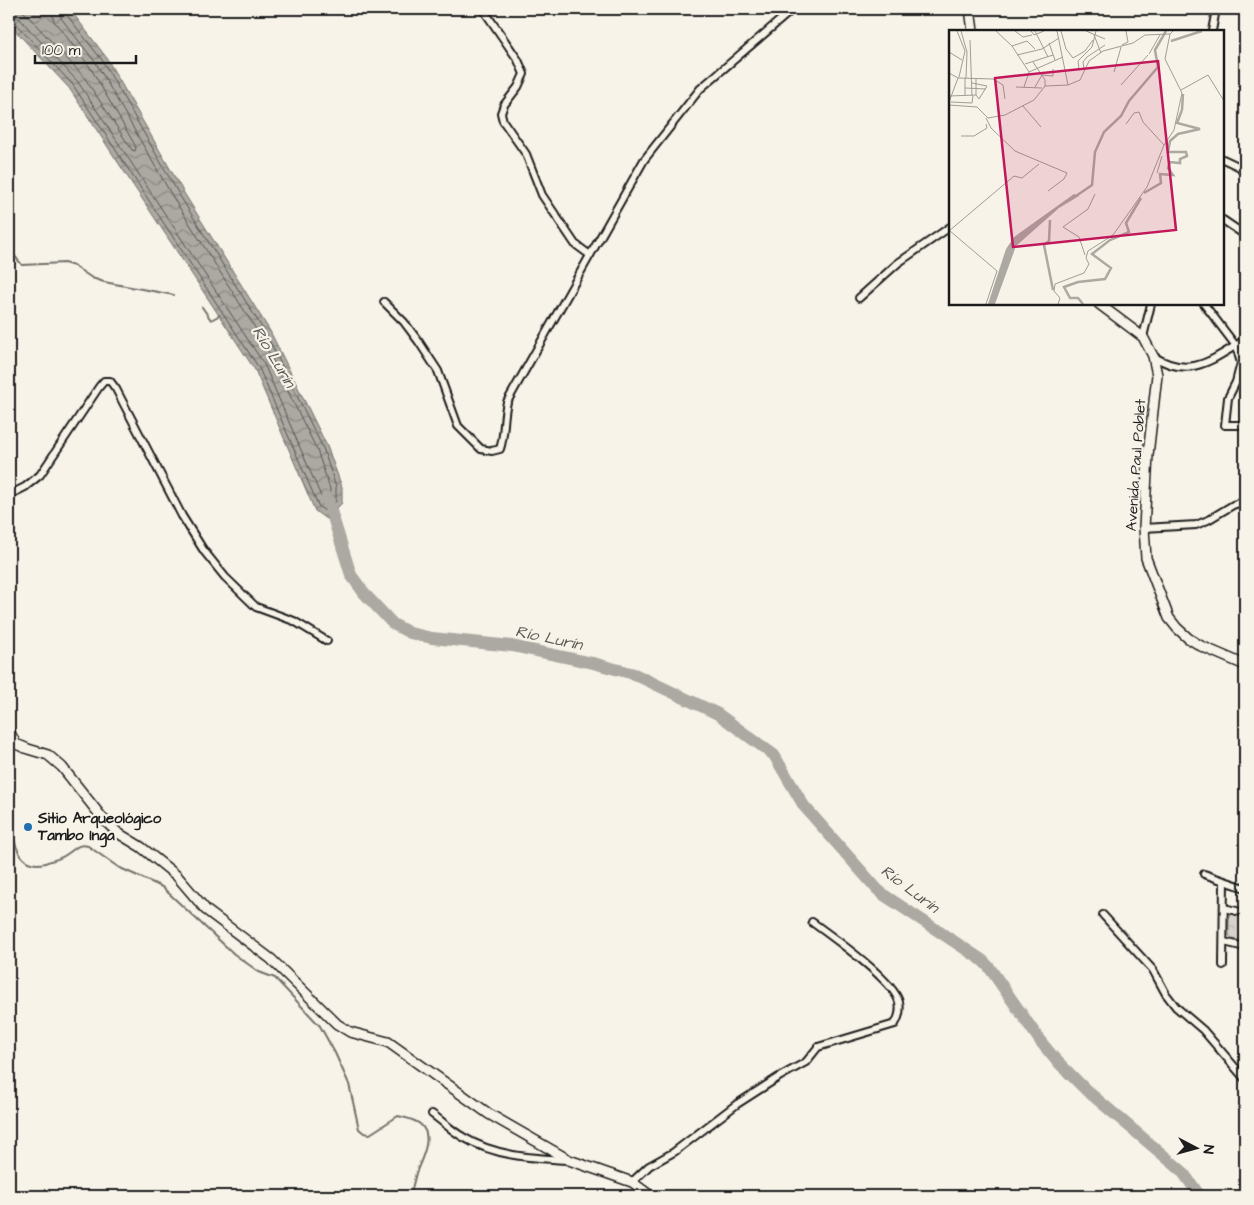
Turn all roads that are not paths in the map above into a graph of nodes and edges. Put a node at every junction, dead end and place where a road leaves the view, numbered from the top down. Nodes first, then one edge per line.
1 (483, 9) edge
2 (793, 9) edge
3 (970, 9) edge
4 (1216, 9) edge
5 (973, 30) edge
6 (1212, 30) edge
7 (1224, 159) edge
8 (1245, 174) edge
9 (1224, 221) edge
10 (949, 228) edge
11 (1245, 235) edge
12 (590, 256) junction
13 (860, 298) dead end
14 (384, 302) dead end
15 (1100, 305) edge
16 (1150, 305) edge
17 (1205, 305) edge
18 (1143, 336) junction
19 (1245, 340) edge
20 (1236, 346) junction
21 (1154, 356) junction
22 (1245, 425) edge
23 (9, 495) edge
24 (1245, 501) edge
25 (1144, 528) junction
26 (326, 641) dead end
27 (1243, 662) edge
28 (9, 731) edge
29 (1204, 874) dead end
30 (1224, 881) junction
31 (1245, 888) edge
32 (1224, 908) junction
33 (1245, 913) edge
34 (1103, 915) dead end
35 (812, 922) dead end
36 (1224, 942) junction
37 (1245, 946) edge
38 (1224, 964) dead end
39 (1245, 1079) edge
40 (432, 1114) dead end
41 (569, 1160) junction
42 (632, 1182) junction
43 (651, 1196) edge

1 - 12 street
2 - 12 street
3 - 5 street
4 - 6 street
7 - 8 street
9 - 11 street
10 - 13 street
12 - 14 street
15 - 18 street, Avenida Paul Poblet
16 - 18 street
17 - 20 street
18 - 21 street, Avenida Paul Poblet
19 - 20 street
20 - 21 street
20 - 22 street
21 - 25 street, Avenida Paul Poblet
23 - 26 street
24 - 25 street
25 - 27 street, Avenida Paul Poblet
28 - 41 street
29 - 30 street
30 - 31 street
30 - 32 street
32 - 33 street
32 - 36 street
34 - 39 street
35 - 42 street
36 - 37 street
36 - 38 street
40 - 41 street
41 - 42 street
42 - 43 street

